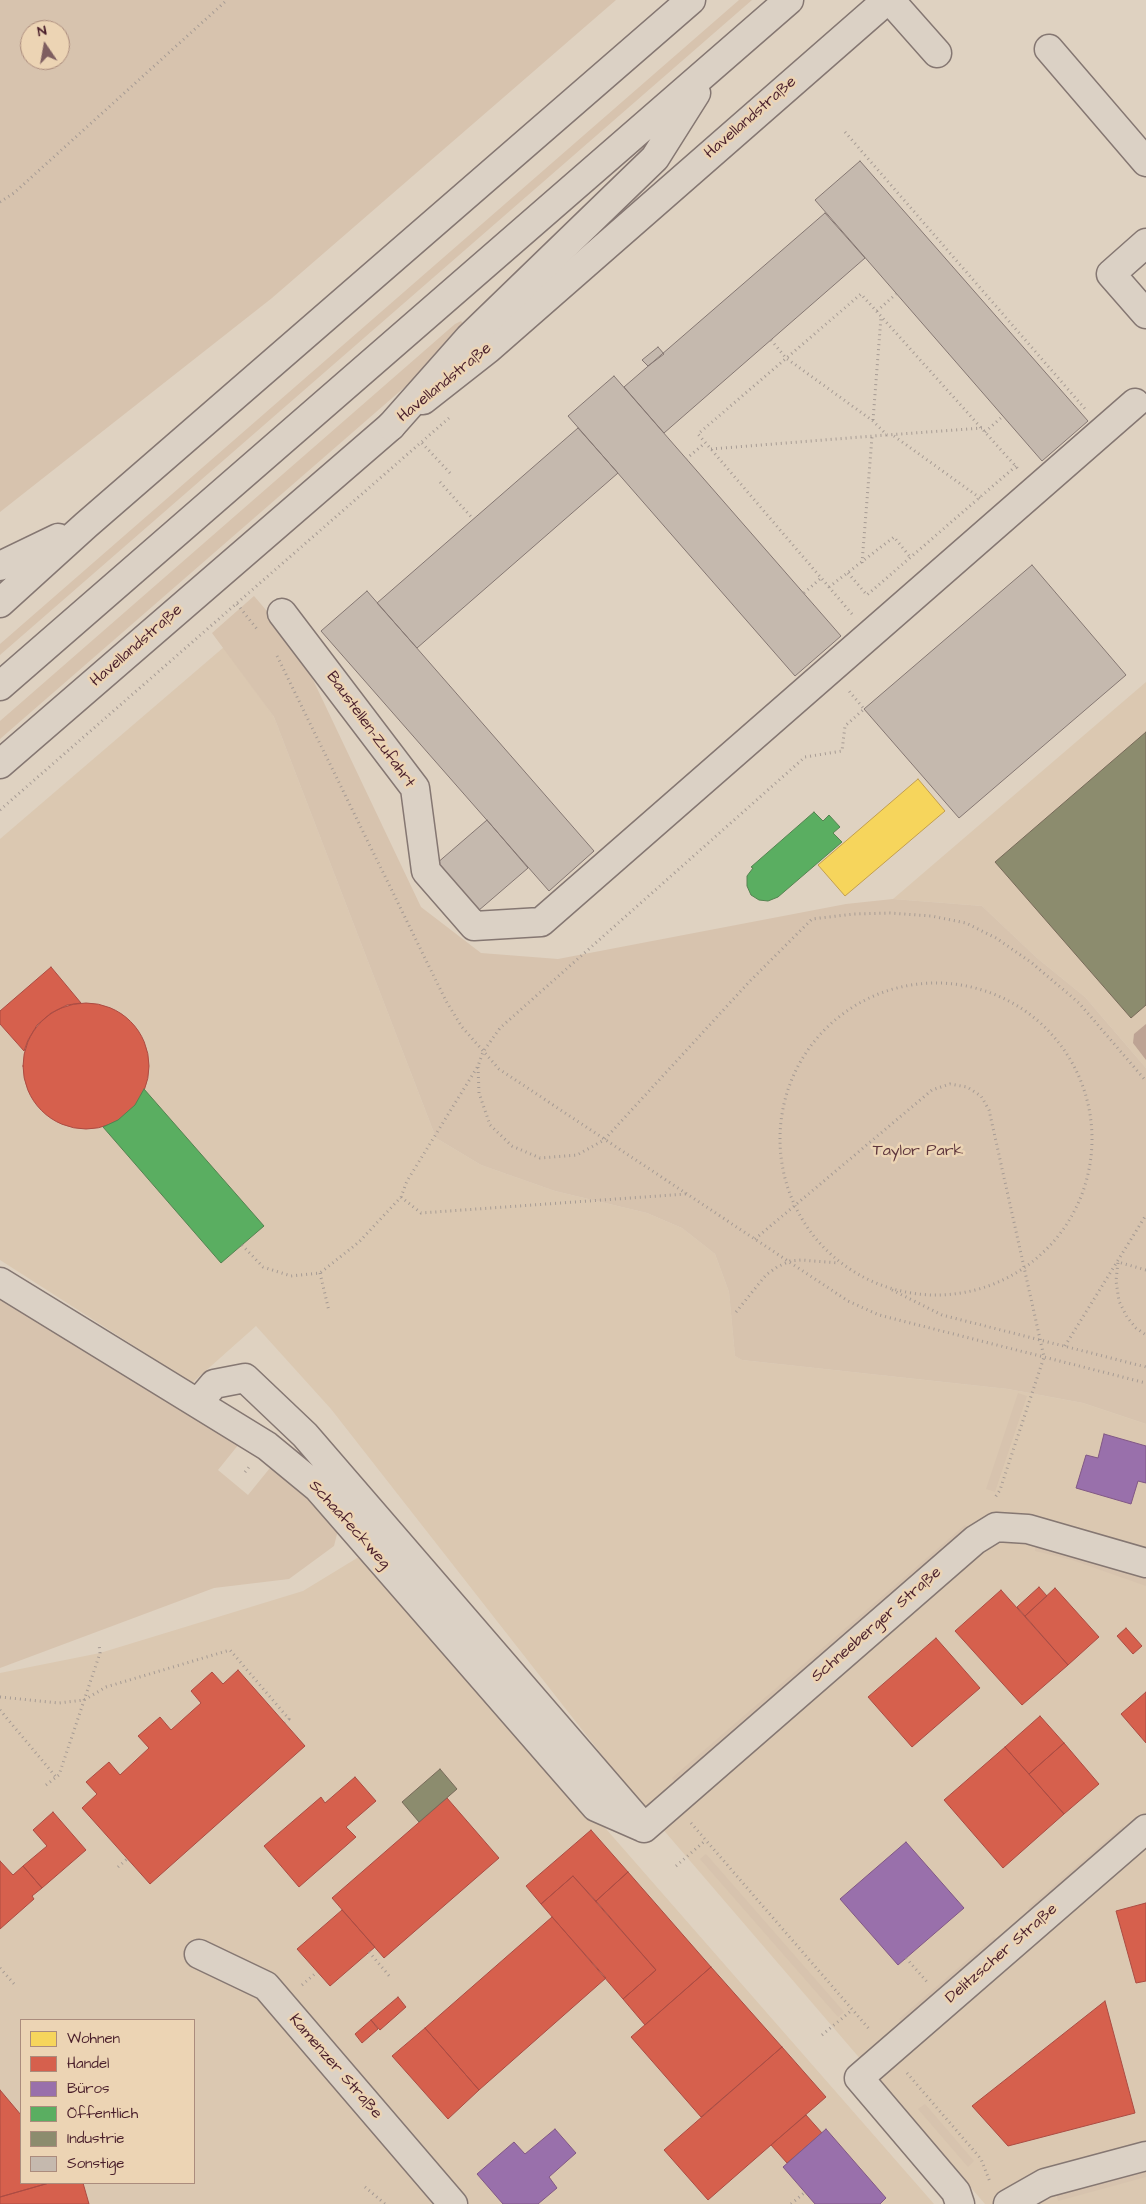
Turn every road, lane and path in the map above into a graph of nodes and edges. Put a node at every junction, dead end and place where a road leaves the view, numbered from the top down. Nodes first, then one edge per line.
1 (227, 0) edge
2 (692, 0) edge
3 (789, 0) edge
4 (888, 0) edge
5 (1049, 49) dead end
6 (937, 53) dead end
7 (711, 68) junction
8 (846, 132) dead end
9 (1146, 162) edge
10 (0, 202) edge
11 (1146, 243) edge
12 (896, 294) dead end
13 (877, 312) junction
14 (1146, 314) edge
15 (881, 316) junction
16 (770, 340) dead end
17 (786, 358) junction
18 (1135, 403) dead end
19 (452, 415) dead end
20 (1003, 416) dead end
21 (873, 420) junction
22 (391, 426) junction
23 (982, 428) junction
24 (1104, 430) junction
25 (986, 432) junction
26 (887, 435) junction
27 (894, 435) junction
28 (872, 437) junction
29 (705, 443) junction
30 (422, 444) junction
31 (710, 449) junction
32 (686, 459) dead end
33 (1016, 466) junction
34 (450, 473) dead end
35 (440, 482) dead end
36 (1036, 489) junction
37 (980, 497) junction
38 (473, 519) dead end
39 (999, 521) junction
40 (86, 525) junction
41 (910, 557) junction
42 (862, 563) junction
43 (0, 566) edge
44 (848, 573) junction
45 (821, 578) junction
46 (829, 587) junction
47 (804, 593) dead end
48 (0, 602) edge
49 (237, 604) junction
50 (282, 613) dead end
51 (260, 633) dead end
52 (870, 634) junction
53 (276, 654) dead end
54 (831, 669) junction
55 (0, 686) edge
56 (0, 764) edge
57 (0, 810) edge
58 (483, 1052) junction
59 (478, 1066) junction
60 (1146, 1082) edge
61 (604, 1140) junction
62 (686, 1194) junction
63 (401, 1197) junction
64 (794, 1206) junction
65 (1146, 1215) edge
66 (755, 1239) junction
67 (242, 1245) dead end
68 (790, 1261) junction
69 (1118, 1262) junction
70 (839, 1264) junction
71 (1025, 1268) junction
72 (1146, 1270) edge
73 (320, 1272) junction
74 (0, 1282) edge
75 (887, 1288) junction
76 (329, 1311) dead end
77 (736, 1312) dead end
78 (1146, 1335) edge
79 (1039, 1339) junction
80 (1065, 1346) junction
81 (1044, 1357) junction
82 (1146, 1367) edge
83 (1146, 1383) edge
84 (198, 1403) junction
85 (992, 1518) junction
86 (1146, 1563) edge
87 (99, 1644) dead end
88 (0, 1697) edge
89 (84, 1700) junction
90 (0, 1710) edge
91 (285, 1722) dead end
92 (56, 1777) junction
93 (46, 1785) dead end
94 (673, 1801) junction
95 (644, 1828) junction
96 (1146, 1829) edge
97 (706, 1840) junction
98 (128, 1859) dead end
99 (676, 1866) dead end
100 (118, 1867) dead end
101 (369, 1952) dead end
102 (199, 1954) dead end
103 (906, 1958) dead end
104 (0, 1968) edge
105 (392, 1978) dead end
106 (16, 1986) dead end
107 (930, 1986) dead end
108 (852, 2010) junction
109 (822, 2035) dead end
110 (888, 2051) junction
111 (1146, 2156) edge
112 (365, 2187) dead end
113 (805, 2192) dead end
114 (1000, 2195) edge
115 (385, 2204) edge
116 (453, 2204) edge
117 (791, 2204) edge
118 (960, 2204) edge

1 - 10 path
2 - 40 main road
3 - 7 main road
4 - 6 main road
4 - 22 main road, Havellandstraße
5 - 9 main road
7 - 22 main road
7 - 55 main road
8 - 24 path
11 - 14 main road
12 - 13 path
13 - 15 path
13 - 17 path
15 - 21 path
15 - 23 path
16 - 17 path
17 - 21 path
17 - 29 path
18 - 24 main road
19 - 30 path
20 - 25 path
21 - 26 path
22 - 56 main road, Havellandstraße
23 - 25 path
23 - 27 path
24 - 36 main road
25 - 33 path
26 - 27 path
26 - 28 path
27 - 37 path
28 - 31 path
28 - 42 path
29 - 31 path
29 - 32 path
30 - 34 path
30 - 49 path
31 - 45 path
33 - 36 path
33 - 37 path
35 - 38 path
36 - 39 main road
37 - 39 path
37 - 41 path
39 - 52 main road
40 - 43 main road
40 - 48 main road
41 - 42 path
41 - 44 path
42 - 44 path
44 - 46 path
45 - 46 path
45 - 47 path
46 - 52 path
49 - 51 path
49 - 57 path
50 - 54 main road, Baustellen-Zufahrt
52 - 54 main road
53 - 58 path
54 - 58 path
58 - 59 path
58 - 61 path
59 - 61 path
59 - 63 path
60 - 61 path
61 - 62 path
62 - 63 path
62 - 66 path
63 - 73 path
64 - 66 path
64 - 70 path
64 - 71 path
64 - 71 path
65 - 69 path
66 - 68 path
67 - 73 path
68 - 70 path
68 - 77 path
68 - 81 path
69 - 72 path
69 - 78 path
69 - 80 path
70 - 75 path
71 - 75 path
71 - 79 path
73 - 76 path
74 - 84 main road, Schaafeckweg
75 - 79 path
79 - 80 path
79 - 81 path
80 - 82 path
81 - 83 path
81 - 85 path
84 - 95 main road, Schaafeckweg
84 - 95 main road
85 - 86 main road
85 - 94 main road, Schneeberger Straße
87 - 89 path
88 - 89 path
89 - 91 path
89 - 92 path
90 - 92 path
92 - 93 path
94 - 95 main road, Schneeberger Straße
94 - 97 path
96 - 110 main road, Delitzscher Straße
97 - 99 path
97 - 108 path
98 - 100 path
101 - 105 path
102 - 116 main road, Kamenzer Straße
103 - 107 path
104 - 106 path
108 - 109 path
108 - 110 path
110 - 114 path
110 - 118 main road, Delitzscher Straße
111 - 114 main road
112 - 115 path
113 - 117 path

